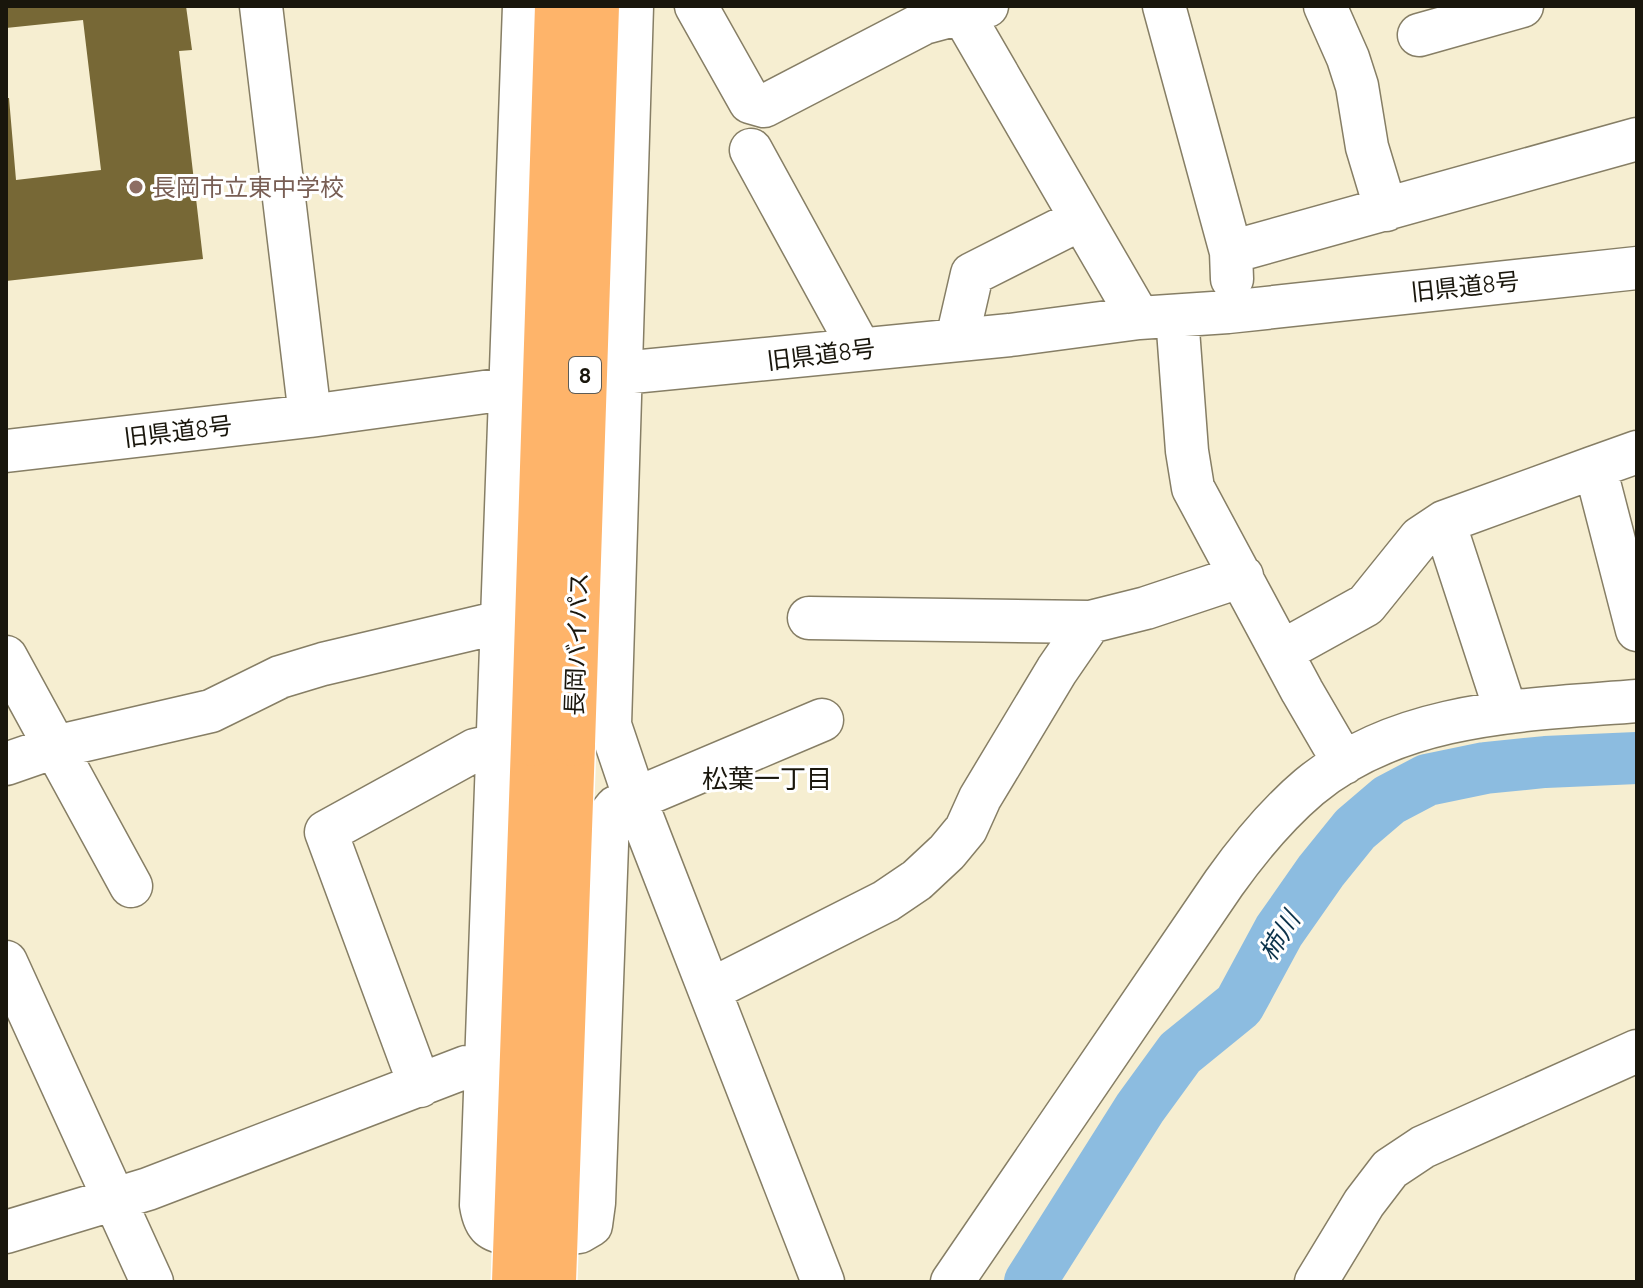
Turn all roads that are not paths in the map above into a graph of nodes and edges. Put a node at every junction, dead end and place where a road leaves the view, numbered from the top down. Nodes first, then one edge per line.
1 (261, 6) edge
2 (524, 6) edge
3 (557, 6) edge
4 (597, 6) edge
5 (632, 6) edge
6 (696, 6) edge
7 (1164, 6) edge
8 (1325, 6) edge
9 (1522, 6) edge
10 (969, 8) edge
11 (1419, 35) dead end
12 (1637, 139) edge
13 (751, 150) dead end
14 (1386, 210) junction
15 (1081, 219) junction
16 (1231, 252) junction
17 (1637, 268) edge
18 (1228, 312) junction
19 (1158, 317) junction
20 (957, 339) junction
21 (860, 349) junction
22 (622, 373) junction
23 (511, 388) junction
24 (310, 416) junction
25 (6, 451) edge
26 (1637, 452) edge
27 (1595, 467) junction
28 (1444, 522) junction
29 (1242, 576) junction
30 (809, 618) dead end
31 (501, 622) junction
32 (1090, 622) junction
33 (1636, 623) edge
34 (1281, 652) junction
35 (6, 657) edge
36 (1637, 701) edge
37 (1506, 712) junction
38 (822, 720) dead end
39 (534, 744) junction
40 (55, 747) junction
41 (1344, 763) junction
42 (6, 764) edge
43 (635, 799) junction
44 (131, 886) dead end
45 (6, 962) edge
46 (710, 990) junction
47 (1637, 1051) edge
48 (485, 1070) junction
49 (420, 1086) junction
50 (116, 1199) junction
51 (6, 1232) edge
52 (535, 1235) junction
53 (152, 1282) edge
54 (514, 1282) edge
55 (554, 1282) edge
56 (823, 1282) edge
57 (952, 1282) edge
58 (1316, 1282) edge

1 - 24 street
2 - 23 street
3 - 39 highway, 長岡バイパス / 8, bridge
4 - 39 highway, 長岡バイパス / 8, bridge
5 - 22 street
6 - 10 street
7 - 16 street
8 - 14 street
9 - 11 street
10 - 15 street
12 - 14 street
13 - 21 street
14 - 16 street
15 - 19 street
15 - 20 street
16 - 18 street
17 - 18 street, 旧県道8号
18 - 19 street, 旧県道8号
19 - 20 street, 旧県道8号
19 - 29 street
20 - 21 street, 旧県道8号
21 - 22 street, 旧県道8号
22 - 23 street, 旧県道8号
22 - 43 street
23 - 24 street, 旧県道8号
23 - 31 street
24 - 25 street, 旧県道8号
26 - 27 street
27 - 28 street
27 - 33 street
28 - 34 street
28 - 37 street
29 - 32 street
29 - 34 street
30 - 32 street
31 - 39 street
31 - 40 street
32 - 46 street
34 - 41 street
35 - 40 street
36 - 37 street
37 - 41 street
38 - 43 street
39 - 48 street
39 - 49 street
39 - 52 highway, 長岡バイパス / 8
40 - 42 street
40 - 44 street
41 - 57 street
43 - 46 street
43 - 52 street
45 - 50 street
46 - 56 street
47 - 58 street
48 - 49 street
48 - 52 street
49 - 50 street
50 - 51 street
50 - 53 street
52 - 54 highway, 長岡バイパス / 8
52 - 55 highway, 長岡バイパス / 8

